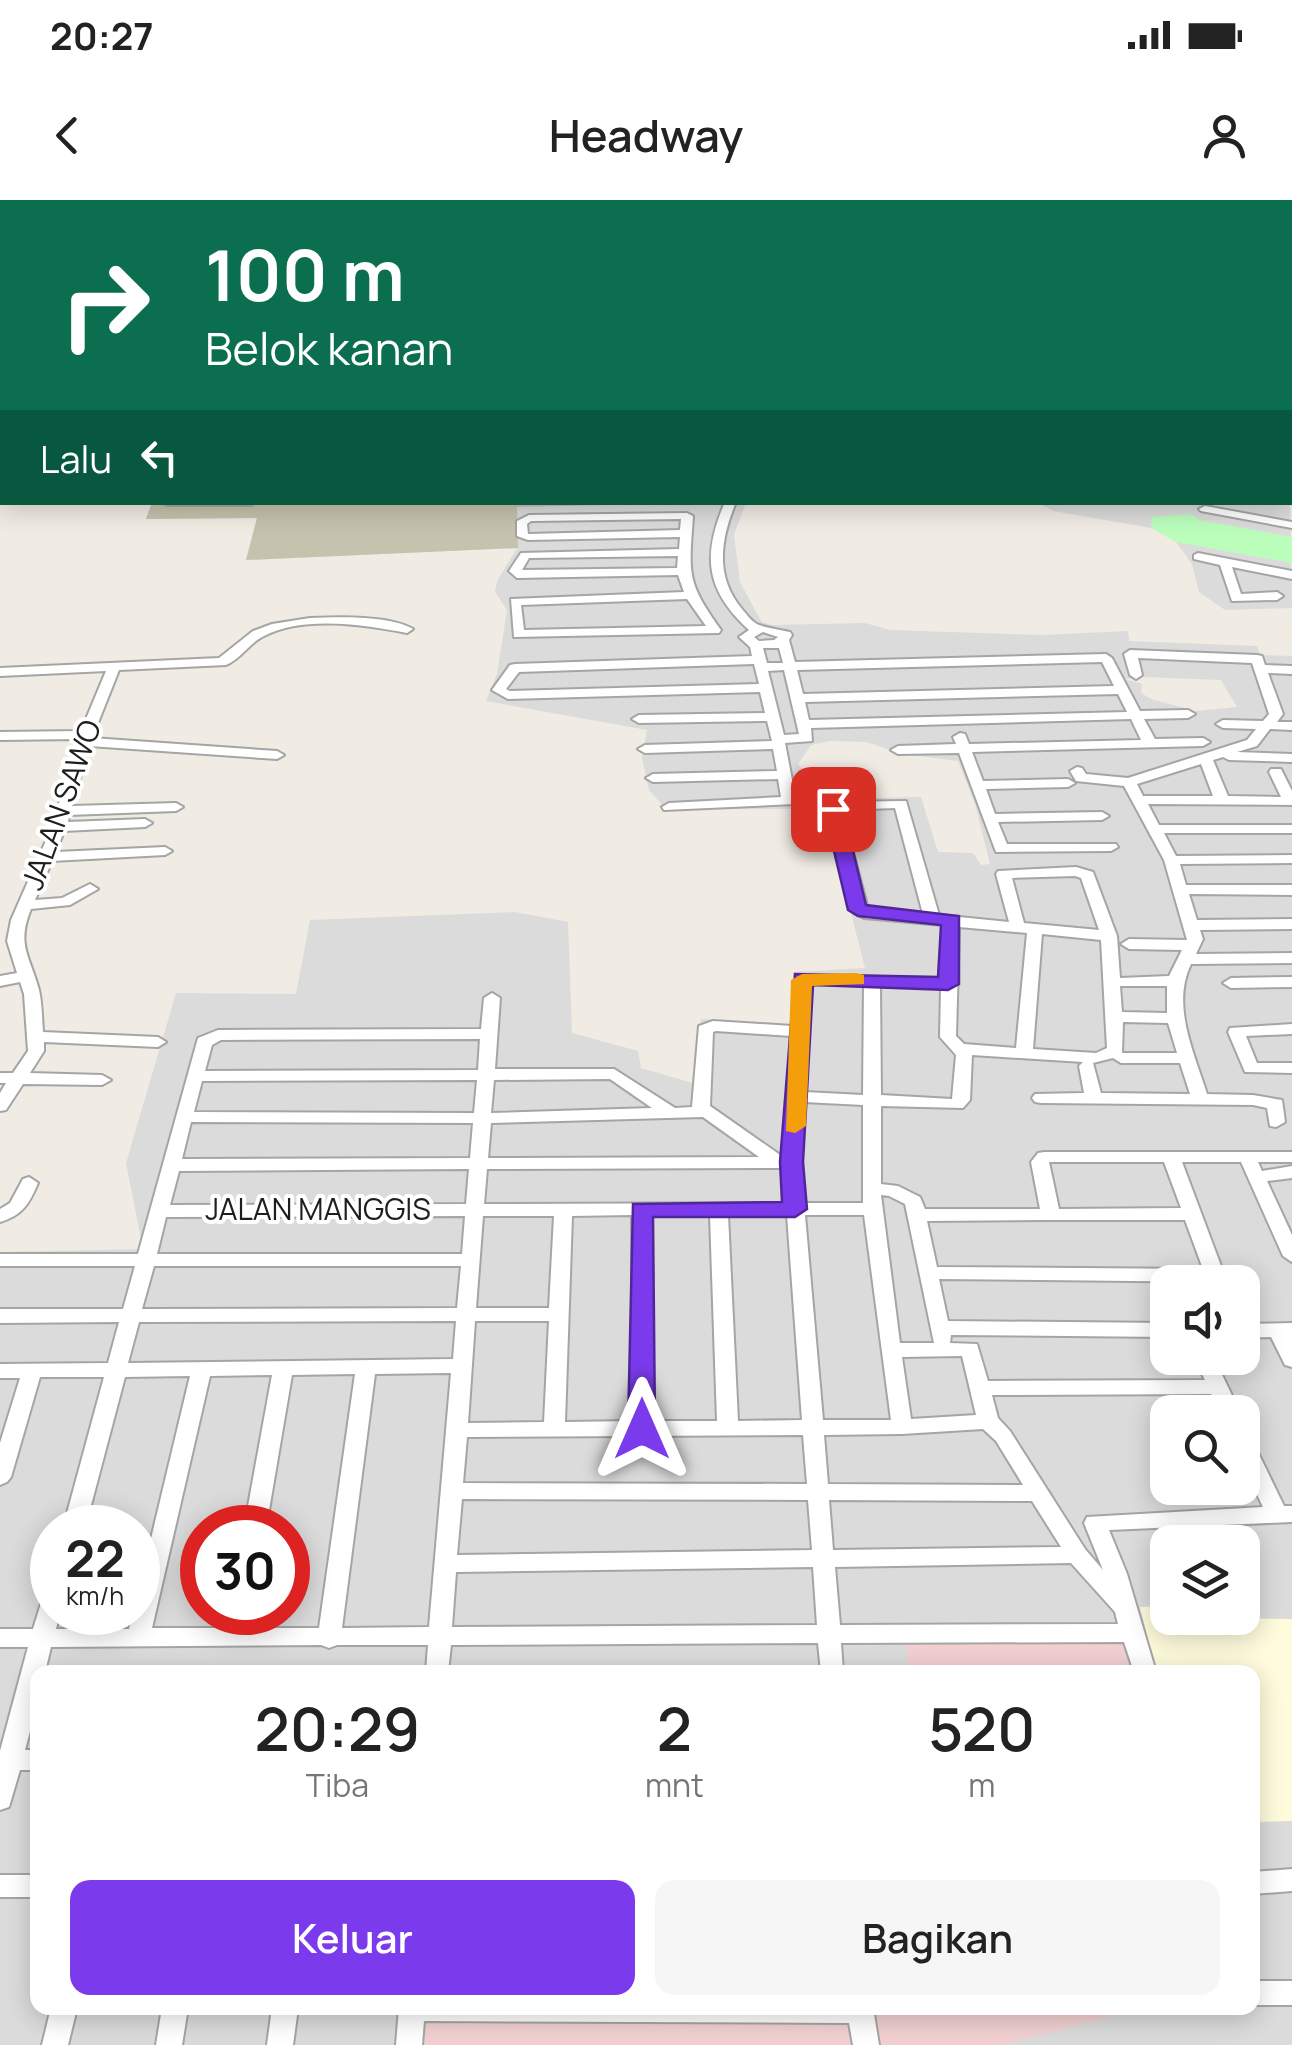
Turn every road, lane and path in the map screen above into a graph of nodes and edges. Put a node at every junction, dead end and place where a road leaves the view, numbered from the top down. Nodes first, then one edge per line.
1 (730, 505) edge
2 (1205, 509) dead end
3 (1292, 525) edge
4 (682, 533) junction
5 (681, 552) junction
6 (1198, 558) dead end
7 (1225, 562) junction
8 (683, 571) junction
9 (1292, 575) edge
10 (728, 597) junction
11 (1292, 598) edge
12 (694, 600) junction
13 (406, 629) dead end
14 (756, 629) junction
15 (784, 642) junction
16 (756, 645) junction
17 (1192, 656) junction
18 (760, 663) junction
19 (790, 666) junction
20 (113, 669) junction
21 (1260, 669) junction
22 (1292, 670) edge
23 (0, 672) edge
24 (1136, 675) dead end
25 (1196, 677) dead end
26 (766, 688) junction
27 (1123, 690) junction
28 (1270, 697) junction
29 (798, 698) junction
30 (1292, 698) edge
31 (1188, 714) dead end
32 (1136, 715) junction
33 (773, 716) junction
34 (639, 720) dead end
35 (954, 720) junction
36 (805, 724) junction
37 (1223, 724) dead end
38 (1266, 726) junction
39 (1292, 726) edge
40 (0, 736) edge
41 (84, 739) junction
42 (779, 742) junction
43 (1203, 742) dead end
44 (1150, 743) junction
45 (964, 748) junction
46 (645, 749) dead end
47 (898, 750) dead end
48 (277, 755) dead end
49 (1210, 757) junction
50 (1292, 758) edge
51 (1276, 772) dead end
52 (786, 774) junction
53 (653, 778) dead end
54 (1129, 782) junction
55 (977, 786) junction
56 (1138, 800) junction
57 (1222, 800) junction
58 (1291, 800) edge
59 (176, 807) dead end
60 (669, 807) dead end
61 (1102, 816) dead end
62 (989, 818) junction
63 (62, 819) junction
64 (145, 823) dead end
65 (1292, 828) edge
66 (1154, 829) junction
67 (1111, 847) dead end
68 (165, 852) dead end
69 (47, 858) junction
70 (1292, 859) edge
71 (1171, 860) junction
72 (90, 889) dead end
73 (1180, 889) junction
74 (1292, 890) edge
75 (26, 905) junction
76 (932, 919) junction
77 (952, 920) junction
78 (1292, 924) edge
79 (1190, 925) junction
80 (1026, 928) junction
81 (1109, 936) junction
82 (1129, 944) dead end
83 (1190, 952) junction
84 (1292, 958) edge
85 (24, 976) junction
86 (872, 980) junction
87 (0, 981) edge
88 (1123, 982) dead end
89 (1175, 982) junction
90 (1292, 982) edge
91 (1231, 983) dead end
92 (948, 984) junction
93 (492, 998) dead end
94 (1120, 1016) dead end
95 (1175, 1018) junction
96 (1292, 1028) edge
97 (801, 1032) junction
98 (488, 1034) junction
99 (37, 1037) junction
100 (158, 1042) dead end
101 (961, 1049) junction
102 (1024, 1051) junction
103 (1121, 1058) dead end
104 (1188, 1058) junction
105 (1088, 1066) dead end
106 (1292, 1068) edge
107 (486, 1074) junction
108 (21, 1076) junction
109 (198, 1076) junction
110 (0, 1078) edge
111 (102, 1080) dead end
112 (797, 1097) junction
113 (1042, 1098) dead end
114 (1094, 1098) junction
115 (1200, 1099) junction
116 (872, 1100) junction
117 (0, 1106) edge
118 (705, 1112) junction
119 (672, 1113) junction
120 (187, 1117) junction
121 (482, 1118) junction
122 (1276, 1122) dead end
123 (1171, 1157) junction
124 (1248, 1157) junction
125 (1292, 1157) edge
126 (478, 1162) junction
127 (785, 1162) junction
128 (174, 1165) junction
129 (1292, 1172) edge
130 (1256, 1177) junction
131 (29, 1183) dead end
132 (871, 1199) junction
133 (795, 1209) junction
134 (474, 1210) junction
135 (563, 1210) junction
136 (641, 1210) junction
137 (719, 1210) junction
138 (162, 1211) junction
139 (1191, 1214) junction
140 (0, 1216) edge
141 (918, 1216) junction
142 (1051, 1216) junction
143 (1286, 1228) edge
144 (1292, 1256) edge
145 (0, 1260) edge
146 (468, 1260) junction
147 (148, 1262) junction
148 (1211, 1265) edge
149 (930, 1274) junction
150 (1150, 1277) edge
151 (464, 1314) junction
152 (559, 1314) junction
153 (0, 1316) edge
154 (134, 1316) junction
155 (940, 1328) junction
156 (1150, 1330) edge
157 (1285, 1330) edge
158 (893, 1350) junction
159 (944, 1350) junction
160 (1292, 1360) edge
161 (462, 1366) junction
162 (366, 1368) junction
163 (120, 1370) junction
164 (201, 1370) junction
165 (283, 1370) junction
166 (0, 1371) edge
167 (32, 1371) junction
168 (1212, 1375) edge
169 (1218, 1387) junction
170 (978, 1388) junction
171 (1222, 1395) edge
172 (988, 1422) junction
173 (816, 1426) junction
174 (902, 1427) junction
175 (728, 1428) junction
176 (642, 1429) junction
177 (457, 1430) junction
178 (554, 1430) junction
179 (1260, 1471) edge
180 (0, 1477) edge
181 (452, 1491) junction
182 (1039, 1492) junction
183 (820, 1494) junction
184 (81, 1505) edge
185 (259, 1505) edge
186 (1285, 1514) edge
187 (1095, 1523) junction
188 (1063, 1532) junction
189 (1077, 1555) junction
190 (824, 1560) junction
191 (444, 1564) junction
192 (1130, 1623) junction
193 (828, 1632) junction
194 (237, 1635) edge
195 (42, 1637) junction
196 (0, 1638) edge
197 (329, 1638) junction
198 (439, 1638) junction
199 (236, 1639) junction
200 (138, 1640) junction
201 (34, 1665) edge
202 (437, 1665) edge
203 (831, 1665) edge
204 (1143, 1665) edge
205 (30, 1677) edge
206 (30, 1760) edge
207 (5, 1761) edge
208 (0, 1800) edge
209 (1292, 1880) edge
210 (1260, 1882) edge
211 (0, 1886) edge
212 (30, 1886) edge
213 (1260, 1993) edge
214 (1292, 1993) edge
215 (62, 2015) edge
216 (175, 2015) edge
217 (284, 2015) edge
218 (411, 2015) edge
219 (862, 2015) edge
220 (55, 2045) edge
221 (169, 2045) edge
222 (280, 2045) edge
223 (409, 2045) edge
224 (866, 2045) edge

1 - 10 street
2 - 3 street
4 - 4 street
4 - 5 street
5 - 8 street
5 - 8 street
6 - 7 street
7 - 9 street
7 - 11 street
8 - 12 street
10 - 12 street
10 - 14 street
12 - 12 street
13 - 20 street
14 - 15 street
14 - 16 street
15 - 16 street
15 - 19 street
16 - 18 street
17 - 21 street
17 - 24 street
17 - 25 street
18 - 19 street
18 - 26 street
18 - 26 street
19 - 27 street
19 - 29 street
20 - 23 street
20 - 41 street, JALAN SAWO
21 - 22 street
21 - 28 street
26 - 33 street
27 - 29 street
27 - 32 street
28 - 30 street
28 - 38 street
29 - 36 street
31 - 32 street
32 - 35 street
32 - 44 street
33 - 34 street
33 - 42 street
35 - 36 street
35 - 45 street
36 - 42 street
37 - 38 street
38 - 39 street
38 - 49 street
40 - 41 street
41 - 48 street
41 - 63 street, JALAN SAWO
42 - 46 street
42 - 52 street
43 - 44 street
44 - 45 street
45 - 47 street
45 - 55 street
49 - 50 street
49 - 54 street
49 - 57 street
51 - 58 street
52 - 53 street
52 - 60 street
54 - 55 street
54 - 56 street
55 - 62 street
56 - 57 street
56 - 66 street
57 - 58 street
59 - 63 street
61 - 62 street
62 - 67 street
63 - 64 street
63 - 69 street, JALAN SAWO
65 - 66 street
66 - 71 street
68 - 69 street
69 - 75 street, JALAN SAWO
70 - 71 street
71 - 73 street
72 - 75 street
73 - 74 street
73 - 79 street
75 - 85 street, JALAN SAWO
76 - 76 street
76 - 77 street
77 - 80 street
77 - 92 street
78 - 79 street
79 - 83 street
80 - 81 street
80 - 81 street
80 - 102 street
81 - 102 street
82 - 83 street
83 - 84 street
83 - 89 street
85 - 87 street
85 - 99 street, JALAN SAWO
86 - 92 street
86 - 97 street
86 - 116 street
88 - 89 street
89 - 95 street
90 - 91 street
92 - 101 street
93 - 98 street
94 - 95 street
95 - 104 street
96 - 106 street
97 - 112 street
97 - 118 street
98 - 107 street
98 - 109 street
99 - 100 street
99 - 108 street
101 - 102 street
101 - 116 street
103 - 104 street
104 - 115 street
105 - 114 street
107 - 109 street
107 - 119 street
107 - 121 street
108 - 110 street
108 - 111 street
108 - 117 street
109 - 120 street
112 - 116 street
112 - 127 street
113 - 114 street
114 - 115 street
115 - 122 street
116 - 132 street
118 - 119 street
118 - 127 street
119 - 121 street
120 - 121 street
120 - 128 street
121 - 126 street
123 - 124 street
123 - 139 street
123 - 142 street
124 - 125 street
124 - 130 street
126 - 127 street
126 - 128 street
126 - 134 street
127 - 133 street
128 - 138 street
129 - 130 street
130 - 143 street
131 - 140 street
132 - 133 street, JALAN MANGGIS
132 - 141 street, JALAN MANGGIS
132 - 158 street
133 - 137 street, JALAN MANGGIS
133 - 173 street
134 - 135 street, JALAN MANGGIS
134 - 138 street, JALAN MANGGIS
134 - 146 street
135 - 136 street, JALAN MANGGIS
135 - 152 street
136 - 137 street, JALAN MANGGIS
136 - 176 street
137 - 175 street
138 - 147 street
139 - 142 street
139 - 148 street
141 - 142 street
141 - 149 street
143 - 144 street
145 - 147 street
146 - 147 street
146 - 151 street
147 - 154 street
149 - 150 street
149 - 155 street
151 - 152 street
151 - 154 street
151 - 161 street
152 - 178 street
153 - 154 street
154 - 163 street
155 - 156 street
155 - 159 street
157 - 160 street
158 - 159 street
158 - 174 street
159 - 170 street
161 - 162 street
161 - 177 street
162 - 165 street
162 - 197 street
163 - 164 street
163 - 167 street
163 - 184 street
164 - 165 street
164 - 200 street
165 - 185 street
166 - 167 street
167 - 180 street
168 - 169 street
169 - 170 street
169 - 171 street
170 - 172 street
172 - 174 street
172 - 182 street
173 - 174 street
173 - 175 street
173 - 183 street
175 - 176 street
176 - 178 street
177 - 178 street
177 - 181 street
179 - 186 street
181 - 183 street
181 - 191 street
182 - 183 street
182 - 188 street
183 - 190 street
186 - 187 street
187 - 188 street
187 - 192 street
188 - 189 street
189 - 190 street
189 - 192 street
190 - 191 street
190 - 193 street
191 - 198 street
192 - 193 street
192 - 204 street
193 - 198 street
193 - 203 street
194 - 199 street
195 - 196 street
195 - 200 street
195 - 201 street
197 - 198 street
197 - 199 street
198 - 202 street
199 - 200 street
205 - 207 street
206 - 207 street
207 - 208 street
209 - 210 street
211 - 212 street
213 - 214 street
215 - 220 street
216 - 221 street
217 - 222 street
218 - 223 street
219 - 224 street

